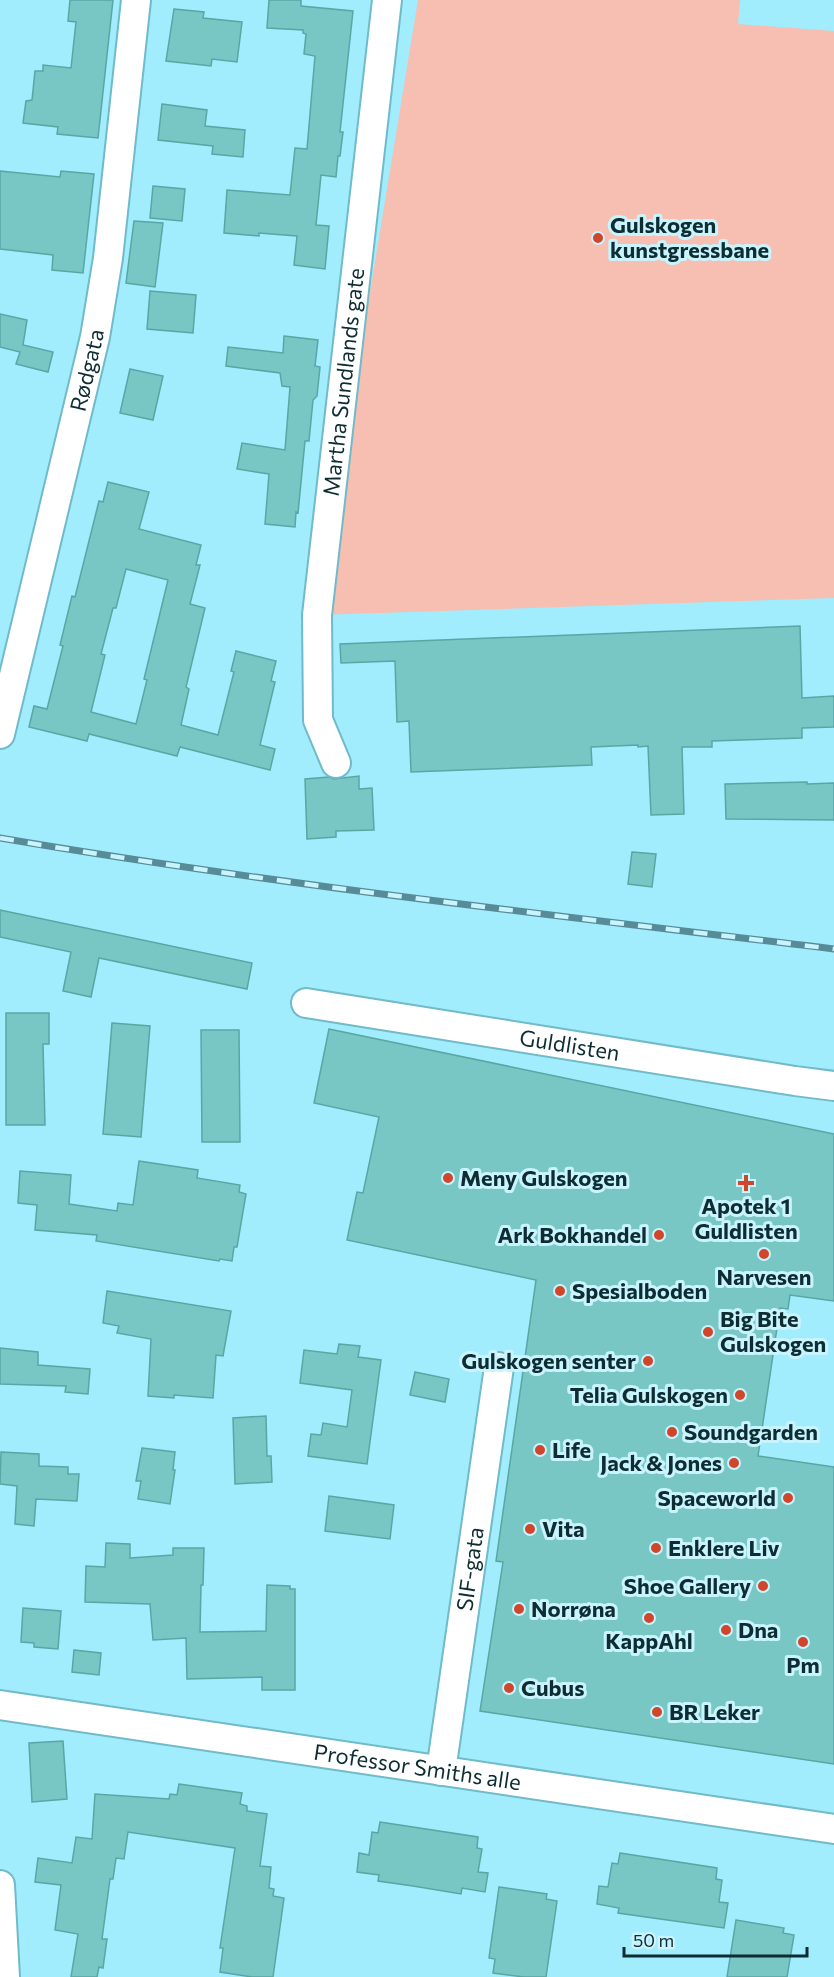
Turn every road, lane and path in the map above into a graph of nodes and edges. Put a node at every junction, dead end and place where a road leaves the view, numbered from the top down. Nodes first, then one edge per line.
1 (136, 0) edge
2 (387, 0) edge
3 (0, 734) edge
4 (336, 763) dead end
5 (306, 1003) dead end
6 (834, 1086) edge
7 (499, 1366) dead end
8 (0, 1705) edge
9 (441, 1771) junction
10 (834, 1828) edge
11 (0, 1885) edge
12 (5, 1977) edge

1 - 3 street, Rødgata
2 - 4 street, Martha Sundlands gate
5 - 6 street, Guldlisten
7 - 9 street, SIF-gata
8 - 9 street, Professor Smiths alle
9 - 10 street, Professor Smiths alle
11 - 12 street

